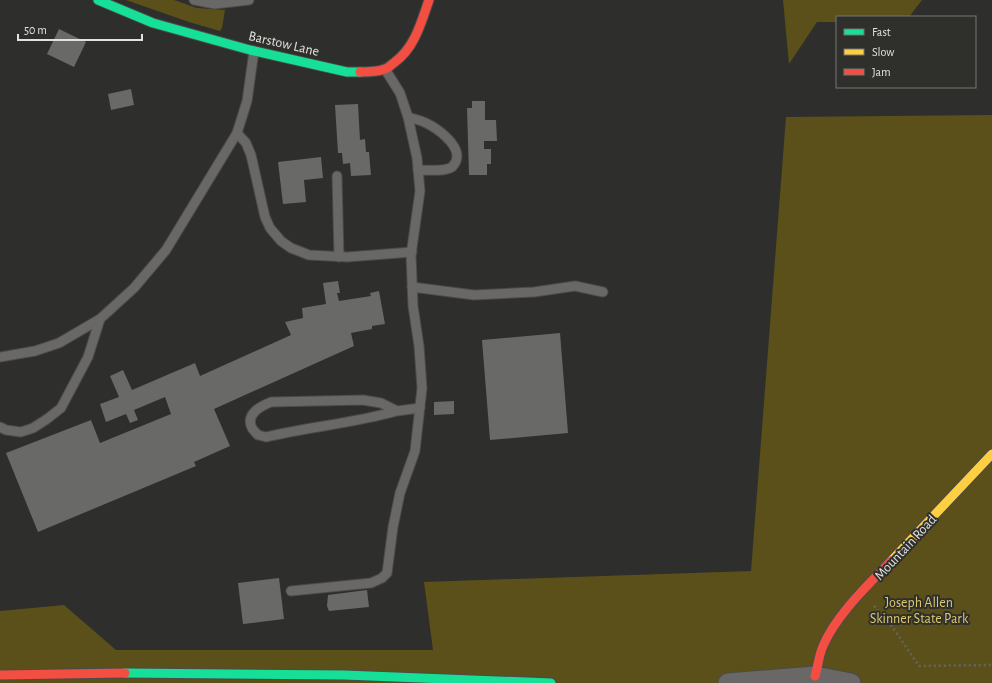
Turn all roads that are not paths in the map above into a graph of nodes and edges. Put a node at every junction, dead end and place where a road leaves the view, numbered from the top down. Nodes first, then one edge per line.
1 (98, 0) edge
2 (194, 0) edge
3 (249, 0) edge
4 (429, 0) edge
5 (254, 51) junction
6 (385, 69) junction
7 (408, 117) junction
8 (237, 133) junction
9 (418, 170) junction
10 (337, 176) dead end
11 (412, 252) junction
12 (339, 257) junction
13 (412, 287) junction
14 (603, 292) dead end
15 (100, 319) junction
16 (0, 357) edge
17 (420, 408) junction
18 (397, 411) junction
19 (0, 427) edge
20 (992, 454) edge
21 (291, 591) dead end
22 (0, 674) edge
23 (815, 676) junction
24 (551, 683) edge
25 (728, 683) edge
26 (851, 683) edge

1 - 5 street, Barstow Lane
2 - 3 lane
4 - 6 street, Barstow Lane
5 - 6 street, Barstow Lane
5 - 8 lane
6 - 7 lane
7 - 9 lane
7 - 9 lane
8 - 12 lane
8 - 15 lane
9 - 11 lane
10 - 12 lane
11 - 12 lane
11 - 13 lane
13 - 14 lane
13 - 17 lane
15 - 16 lane
15 - 19 lane
17 - 18 lane
17 - 21 lane
18 - 18 lane
20 - 23 street, Mountain Road
22 - 24 street
23 - 25 street
23 - 26 street

